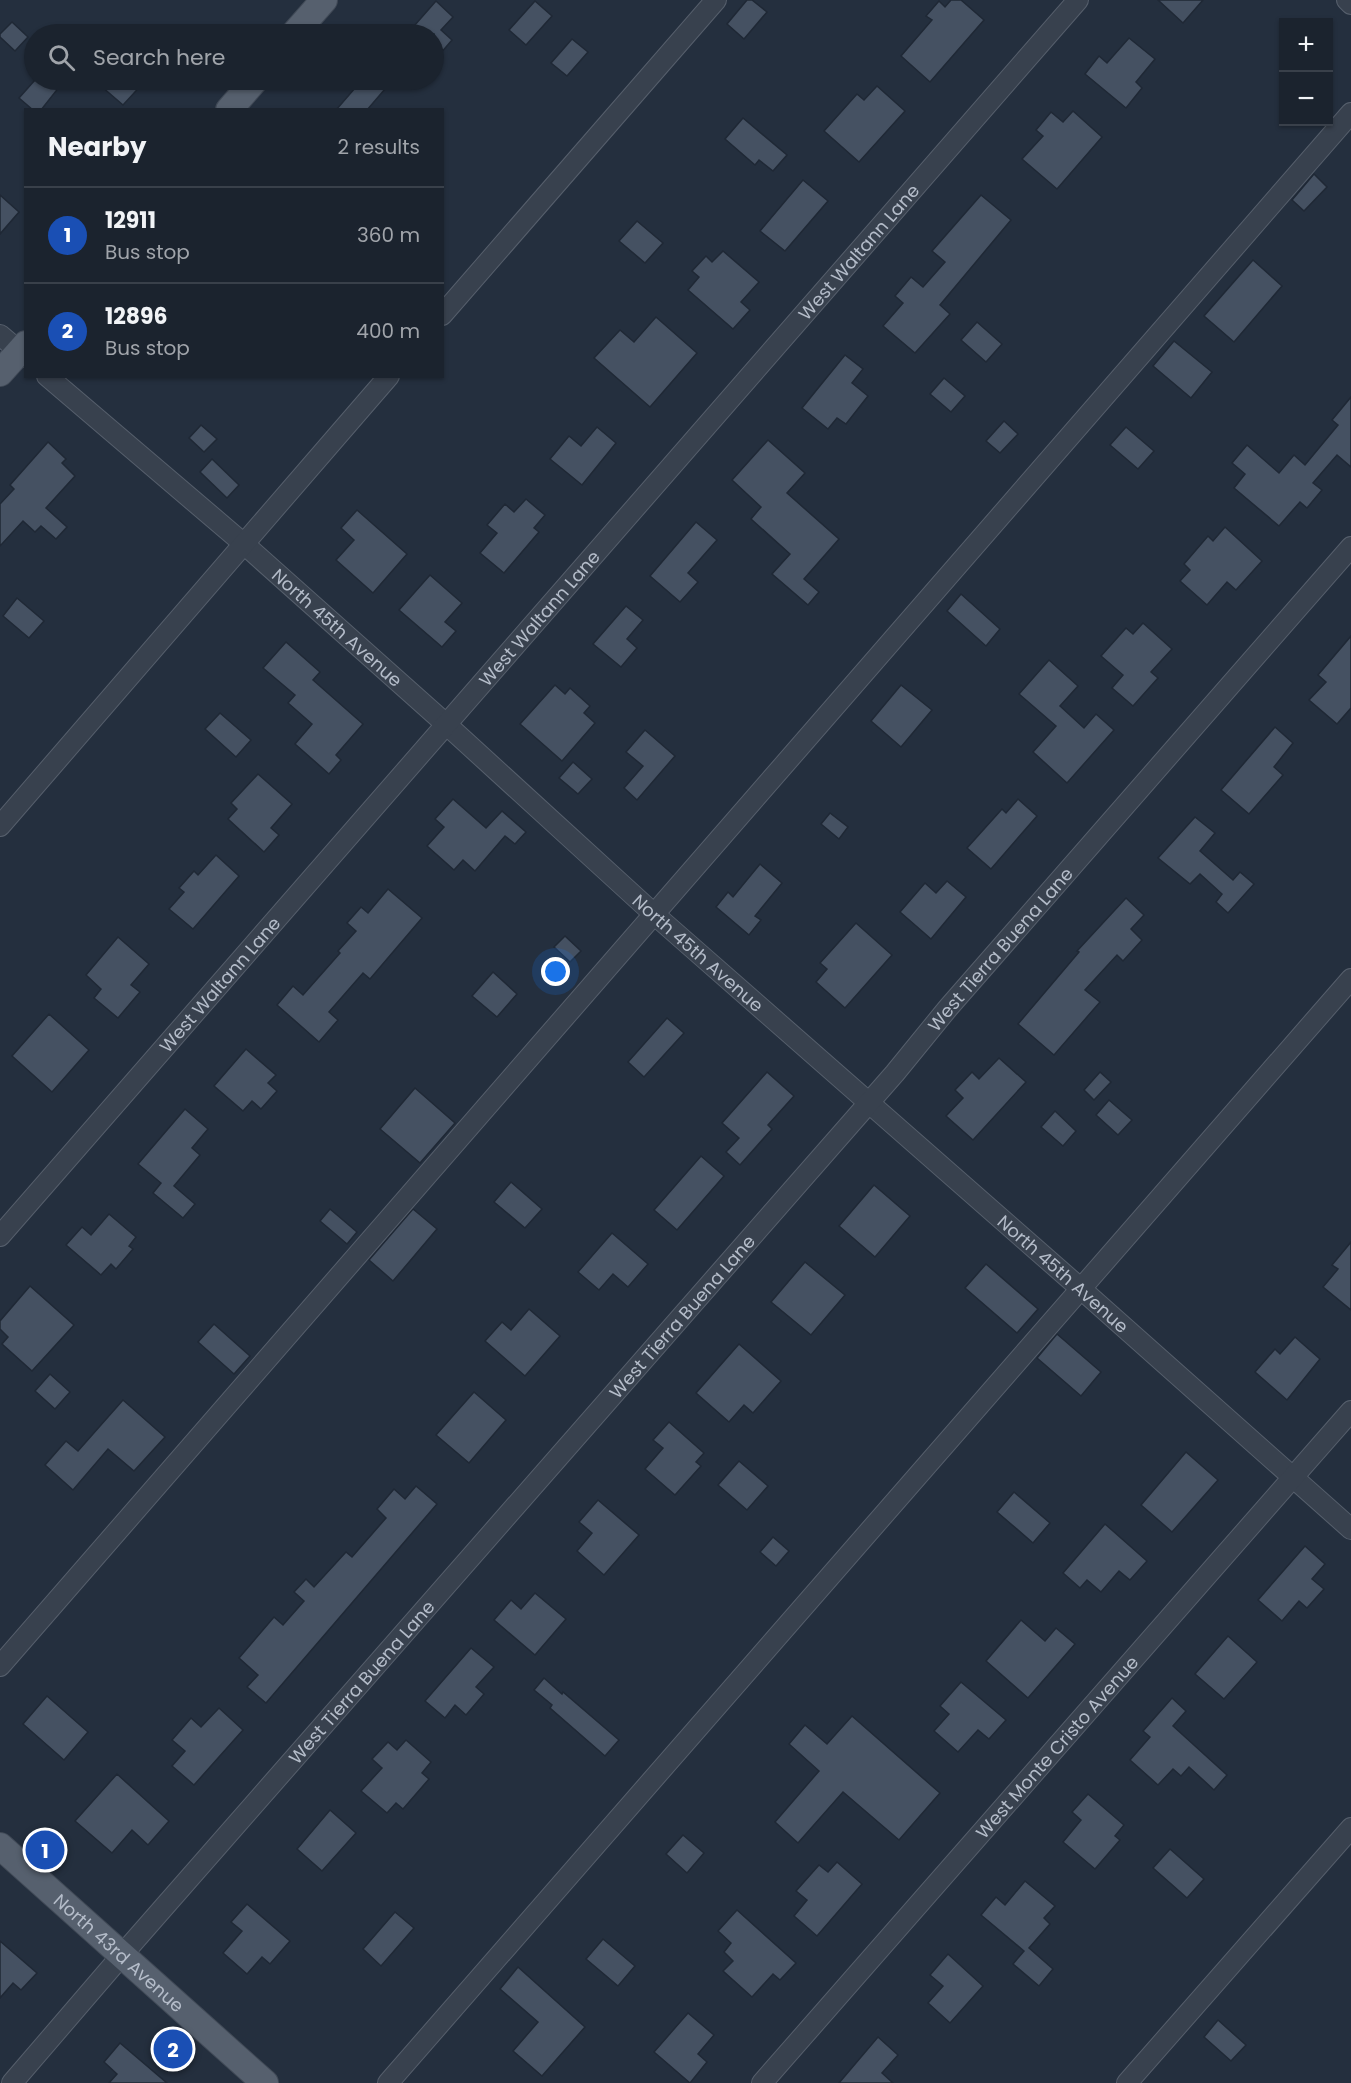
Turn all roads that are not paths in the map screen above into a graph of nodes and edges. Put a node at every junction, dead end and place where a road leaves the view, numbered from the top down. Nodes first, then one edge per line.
1 (324, 0) edge
2 (716, 0) edge
3 (1078, 0) edge
4 (1347, 0) edge
5 (1351, 4) edge
6 (303, 24) edge
7 (246, 90) edge
8 (231, 108) edge
9 (1351, 113) edge
10 (444, 313) edge
11 (17, 347) edge
12 (0, 373) edge
13 (49, 378) edge
14 (387, 378) edge
15 (244, 544) junction
16 (1351, 547) edge
17 (447, 725) junction
18 (0, 826) edge
19 (655, 915) junction
20 (1351, 979) edge
21 (869, 1103) junction
22 (0, 1236) edge
23 (1080, 1288) junction
24 (1351, 1411) edge
25 (1293, 1478) junction
26 (1351, 1529) edge
27 (0, 1666) edge
28 (1351, 1828) edge
29 (0, 1846) edge
30 (122, 1955) junction
31 (12, 2083) edge
32 (265, 2083) edge
33 (388, 2083) edge
34 (762, 2083) edge
35 (1127, 2083) edge

1 - 6 main road
2 - 10 street
3 - 17 street, West Waltann Lane
4 - 5 street
7 - 8 main road
9 - 19 street
11 - 12 main road
13 - 15 street, North 45th Avenue
14 - 15 street
15 - 17 street, North 45th Avenue
15 - 18 street
16 - 21 street, West Tierra Buena Lane
17 - 19 street, North 45th Avenue
17 - 22 street, West Waltann Lane
19 - 21 street, North 45th Avenue
19 - 27 street
20 - 23 street
21 - 23 street, North 45th Avenue
21 - 30 street, West Tierra Buena Lane
23 - 25 street, North 45th Avenue
23 - 33 street
24 - 25 street, West Monte Cristo Avenue
25 - 26 street, North 45th Avenue
25 - 34 street, West Monte Cristo Avenue
28 - 35 street
29 - 30 main road, North 43rd Avenue
30 - 31 street, West Tierra Buena Lane
30 - 32 main road, North 43rd Avenue

